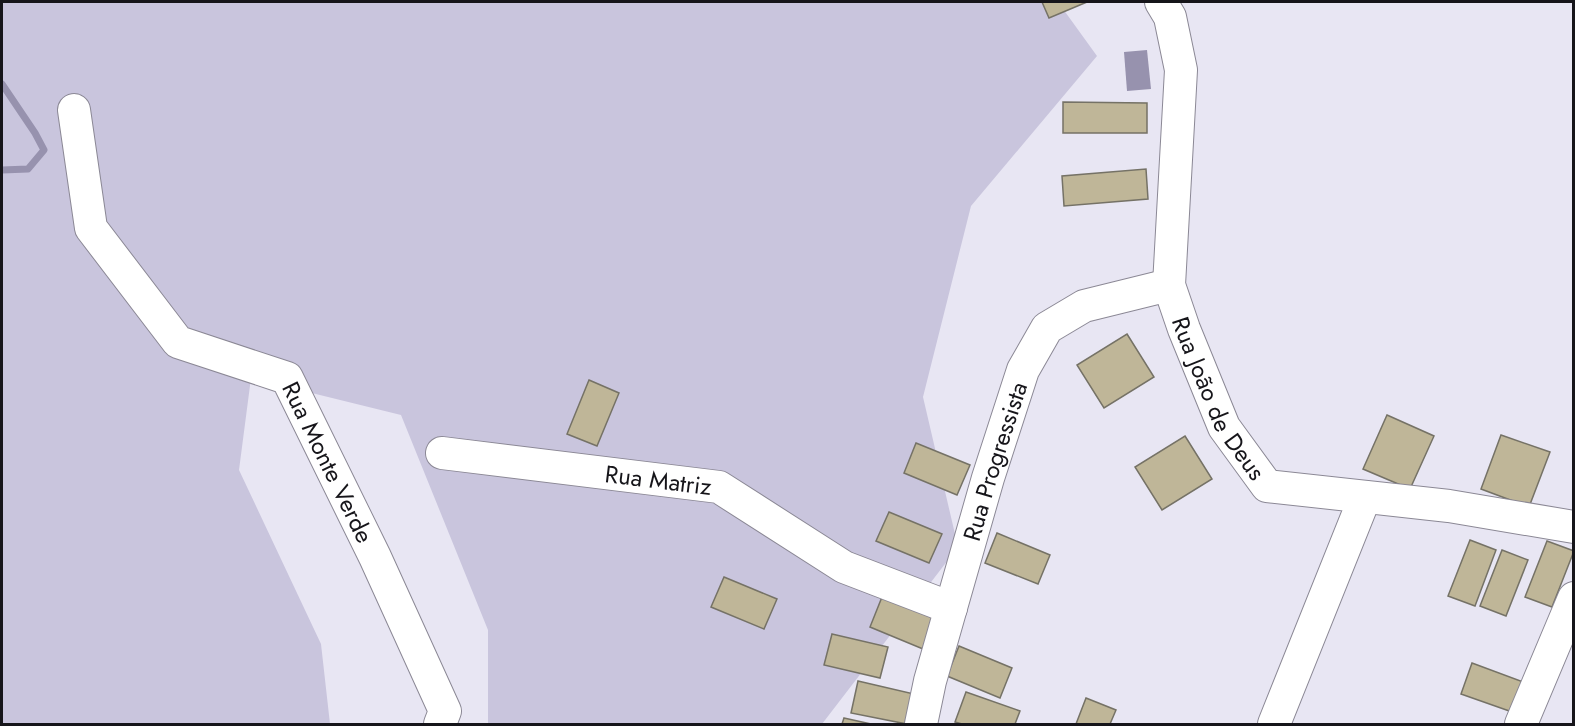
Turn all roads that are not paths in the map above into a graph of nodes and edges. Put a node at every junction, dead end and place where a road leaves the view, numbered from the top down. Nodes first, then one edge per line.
1 (1161, 2) edge
2 (74, 110) dead end
3 (1169, 285) junction
4 (442, 453) dead end
5 (1365, 497) junction
6 (1574, 527) edge
7 (1574, 598) edge
8 (951, 608) junction
9 (440, 724) edge
10 (921, 724) edge
11 (1274, 724) edge
12 (1521, 724) edge

1 - 3 street, Rua João de Deus
2 - 9 street, Rua Monte Verde
3 - 5 street, Rua João de Deus
3 - 8 street, Rua Progressista
4 - 8 street, Rua Matriz
5 - 6 street, Rua João de Deus
5 - 11 street
7 - 12 street
8 - 10 street, Rua Progressista

